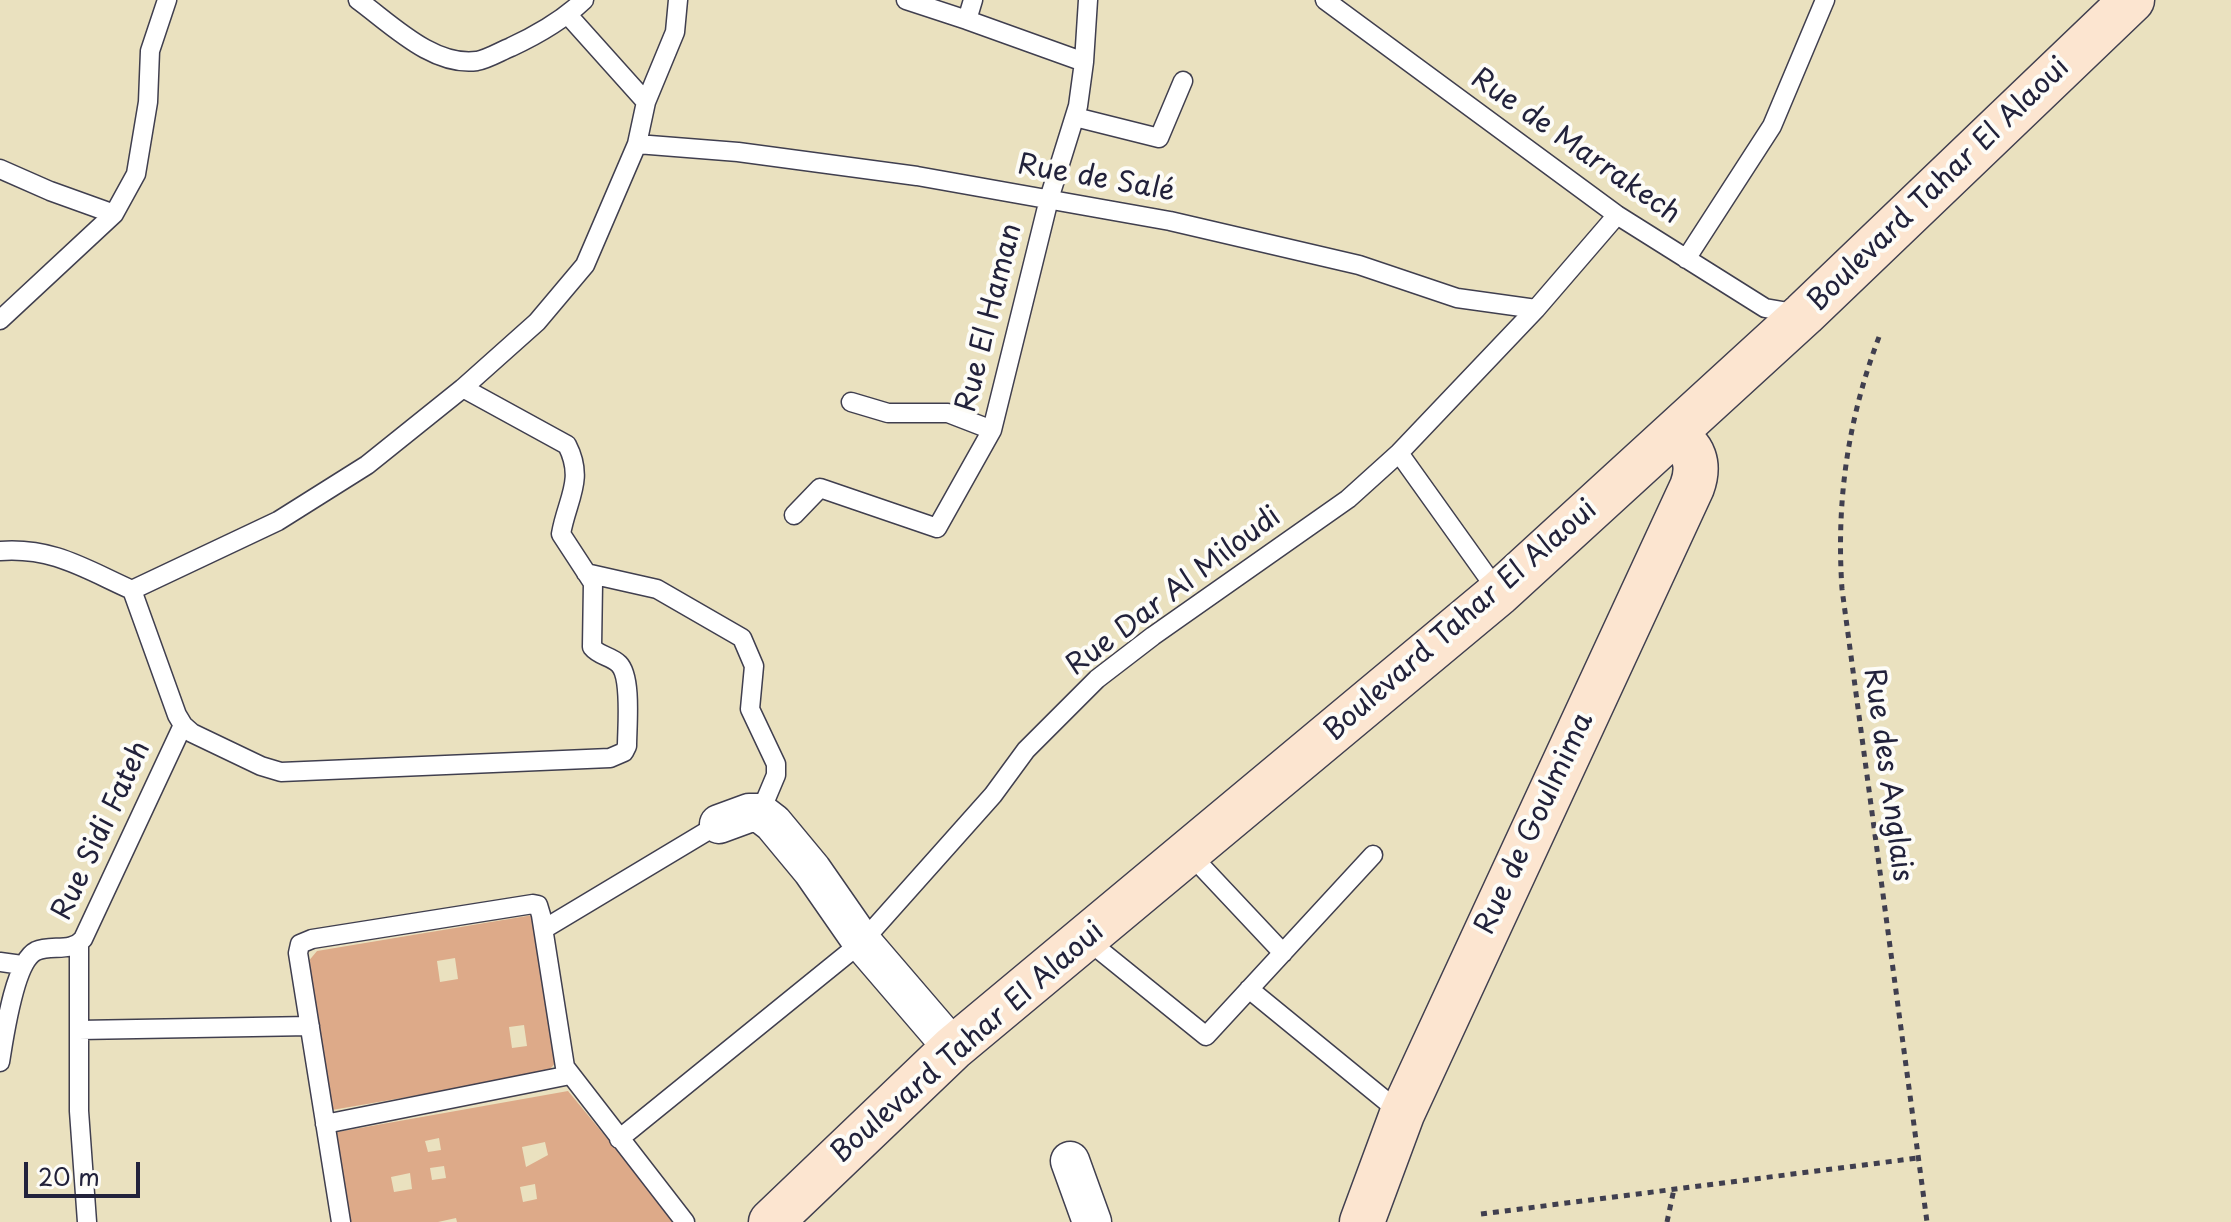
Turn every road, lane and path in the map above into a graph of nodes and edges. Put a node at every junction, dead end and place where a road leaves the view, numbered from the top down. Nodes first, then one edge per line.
1 (167, 0) edge
2 (358, 0) edge
3 (584, 0) edge
4 (678, 0) edge
5 (906, 0) edge
6 (973, 0) edge
7 (1088, 0) edge
8 (1325, 0) edge
9 (1825, 0) edge
10 (2132, 0) edge
11 (568, 15) junction
12 (967, 20) junction
13 (1084, 62) junction
14 (1183, 81) dead end
15 (646, 102) junction
16 (1075, 117) junction
17 (637, 144) junction
18 (0, 169) edge
19 (1049, 199) junction
20 (114, 214) junction
21 (1617, 215) junction
22 (1686, 259) junction
23 (1536, 309) junction
24 (1804, 314) junction
25 (0, 320) edge
26 (1879, 337) dead end
27 (463, 388) junction
28 (851, 402) dead end
29 (992, 430) junction
30 (1672, 437) junction
31 (1399, 453) junction
32 (794, 515) dead end
33 (0, 551) edge
34 (586, 573) junction
35 (132, 590) junction
36 (1499, 593) junction
37 (183, 725) junction
38 (760, 813) junction
39 (719, 824) joint
40 (1188, 852) junction
41 (1373, 855) dead end
42 (544, 929) junction
43 (1085, 938) junction
44 (862, 942) junction
45 (79, 944) junction
46 (1283, 953) junction
47 (0, 962) edge
48 (22, 965) junction
49 (1249, 989) junction
50 (310, 1026) junction
51 (79, 1030) junction
52 (953, 1048) junction
53 (0, 1062) edge
54 (570, 1075) junction
55 (1402, 1114) junction
56 (325, 1124) junction
57 (619, 1139) junction
58 (1918, 1158) junction
59 (1070, 1161) dead end
60 (1674, 1189) junction
61 (1481, 1214) dead end
62 (87, 1222) edge
63 (341, 1222) edge
64 (685, 1222) edge
65 (771, 1222) edge
66 (1092, 1222) edge
67 (1362, 1222) edge
68 (1667, 1222) edge
69 (1927, 1222) edge

1 - 20 lane
2 - 11 lane
3 - 11 lane
4 - 15 lane
5 - 12 lane
6 - 12 lane
7 - 13 lane, Rue El Haman
8 - 21 lane, Rue de Marrakech
9 - 22 lane
10 - 24 street, Boulevard Tahar El Alaoui
11 - 15 lane
12 - 13 lane
13 - 16 lane, Rue El Haman
14 - 16 lane
15 - 17 lane
16 - 19 lane, Rue El Haman
17 - 19 lane, Rue de Salé
17 - 27 lane
18 - 20 lane
19 - 23 lane, Rue de Salé
19 - 29 lane, Rue El Haman
20 - 25 lane
21 - 22 lane, Rue de Marrakech
21 - 23 lane, Rue Dar Al Miloudi
22 - 24 lane, Rue de Marrakech
23 - 31 lane, Rue Dar Al Miloudi
24 - 30 street, Boulevard Tahar El Alaoui
26 - 58 path, Rue des Anglais
27 - 34 lane
27 - 35 lane
28 - 29 lane
29 - 32 lane, Rue El Haman
30 - 36 street, Boulevard Tahar El Alaoui
30 - 55 street, Rue de Goulmima
31 - 36 lane
31 - 44 lane, Rue Dar Al Miloudi
33 - 35 lane
34 - 37 lane
34 - 38 lane
35 - 37 lane, Rue Sidi Fateh
36 - 40 street, Boulevard Tahar El Alaoui
37 - 45 lane, Rue Sidi Fateh
38 - 39 street
38 - 44 street
39 - 42 lane
40 - 43 street, Boulevard Tahar El Alaoui
40 - 46 lane
41 - 46 lane
42 - 50 lane
42 - 54 lane
43 - 49 lane
43 - 52 street, Boulevard Tahar El Alaoui
44 - 52 street
44 - 57 lane, Rue Dar Al Miloudi
45 - 48 lane, Rue Sidi Fateh
45 - 51 lane
46 - 49 lane
47 - 48 lane
48 - 53 lane
49 - 55 lane
50 - 51 lane
50 - 56 lane
51 - 62 lane
52 - 65 street, Boulevard Tahar El Alaoui
54 - 56 lane
54 - 57 lane
55 - 67 street, Rue de Goulmima
56 - 63 lane
57 - 64 lane
58 - 60 path
58 - 69 path, Rue des Anglais
59 - 66 street
60 - 61 path
60 - 68 path

